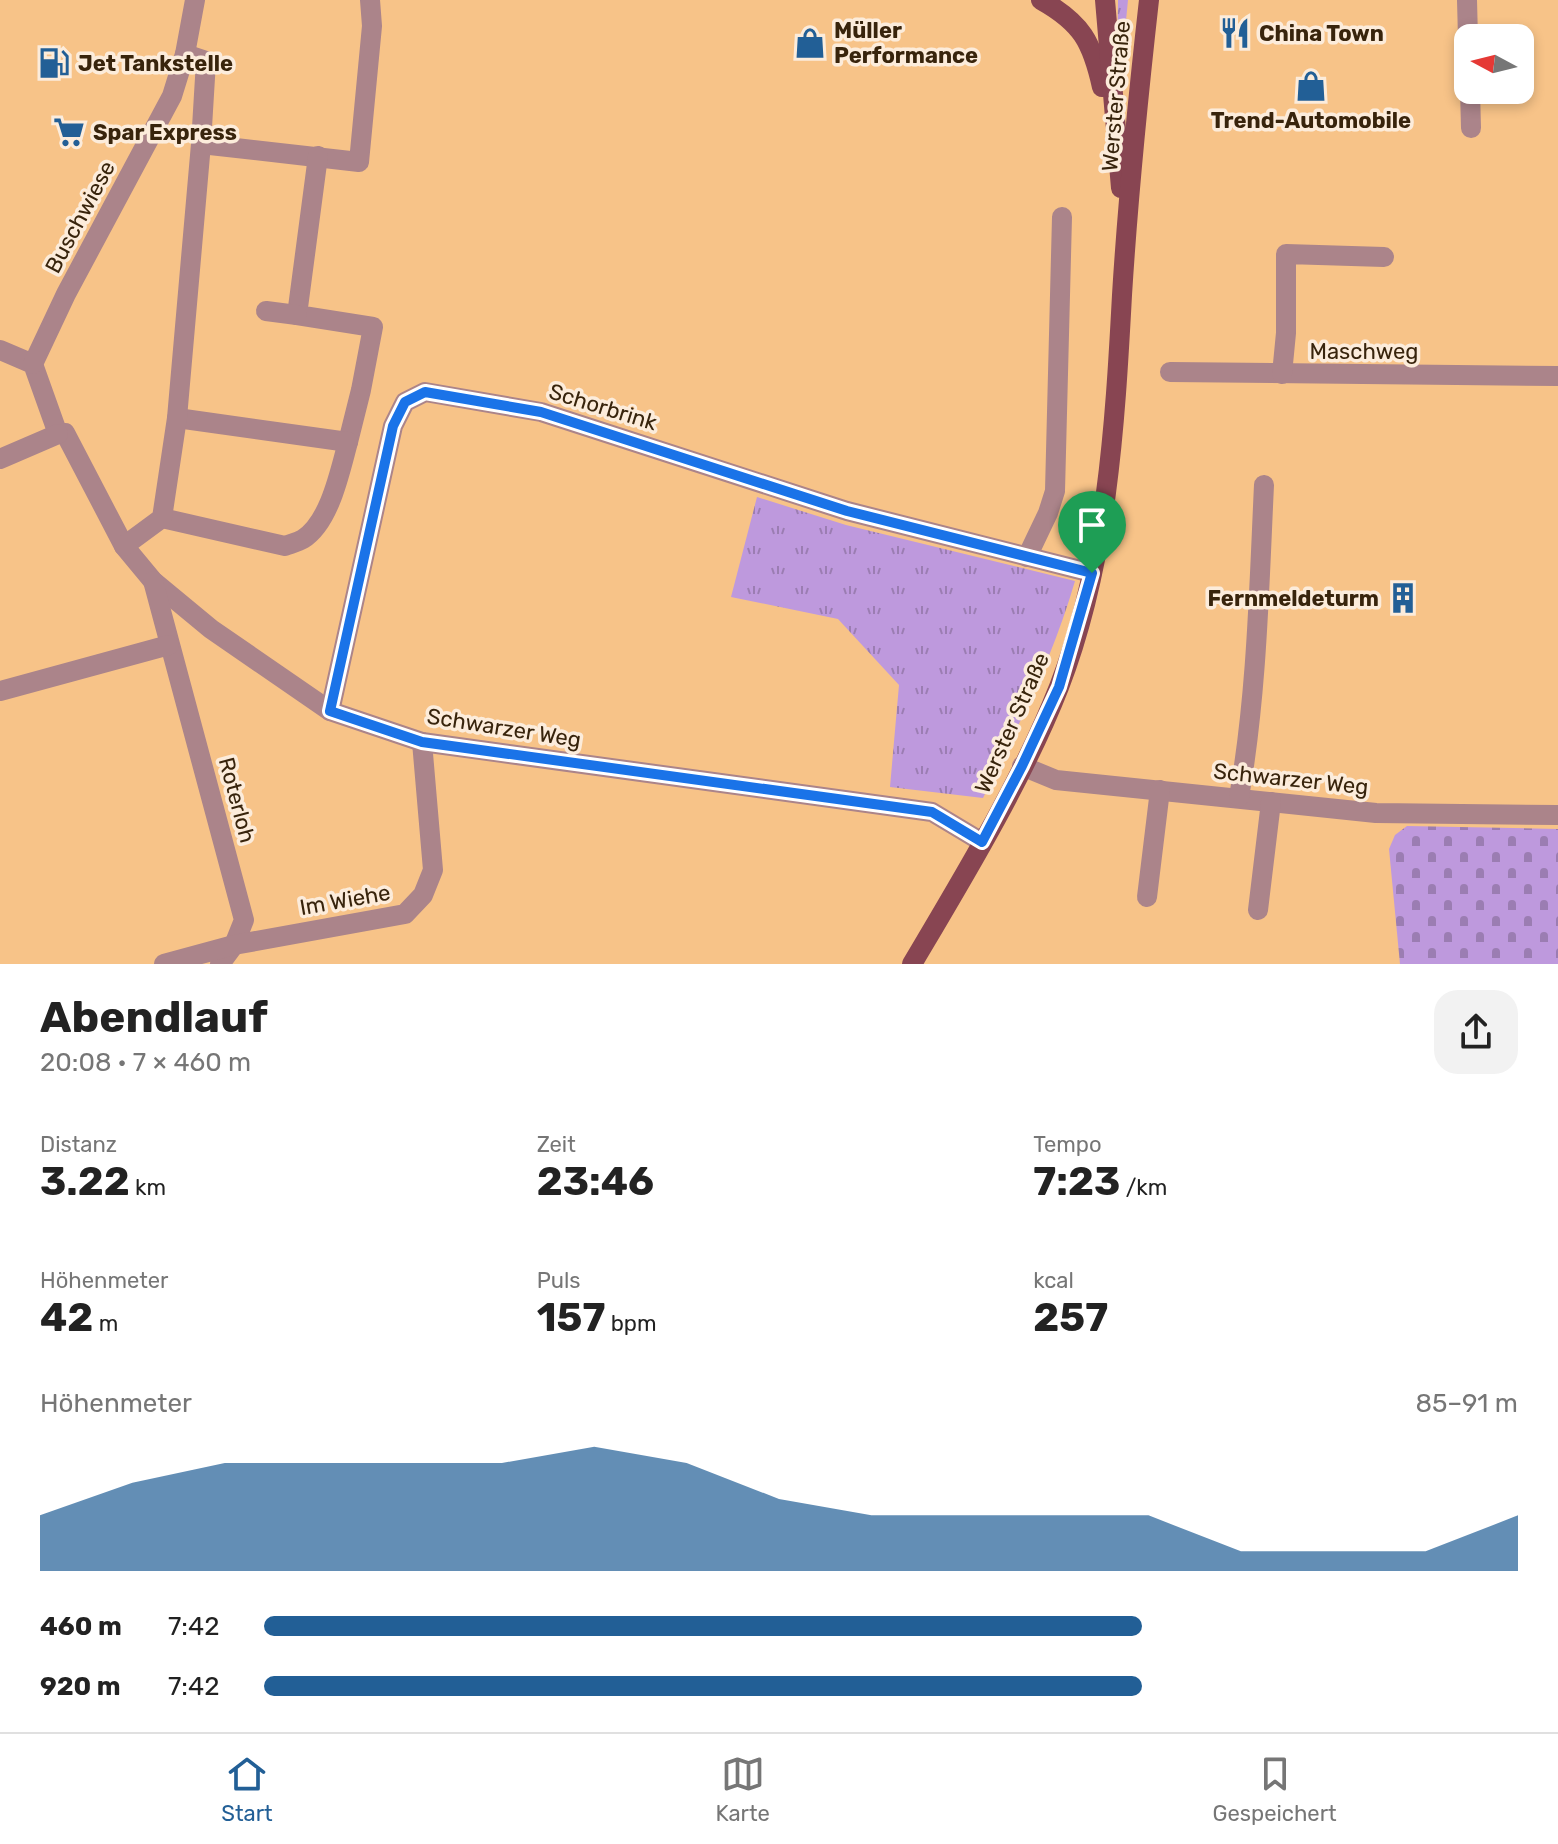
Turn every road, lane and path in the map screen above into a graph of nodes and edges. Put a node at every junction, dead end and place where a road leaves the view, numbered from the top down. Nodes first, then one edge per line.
1 (195, 0) edge
2 (370, 0) edge
3 (1041, 0) edge
4 (1105, 0) edge
5 (1149, 0) edge
6 (1467, 0) edge
7 (1468, 24) edge
8 (185, 54) junction
9 (1470, 104) edge
10 (1471, 128) dead end
11 (201, 144) junction
12 (318, 156) junction
13 (1121, 176) junction
14 (1062, 217) dead end
15 (1384, 257) dead end
16 (1122, 292) junction
17 (266, 311) dead end
18 (297, 315) junction
19 (0, 350) edge
20 (33, 364) junction
21 (1170, 372) dead end
22 (1282, 374) junction
23 (1558, 376) edge
24 (177, 418) junction
25 (58, 434) junction
26 (348, 442) junction
27 (0, 459) edge
28 (1264, 485) dead end
29 (162, 518) junction
30 (124, 546) junction
31 (1027, 557) junction
32 (1092, 573) junction
33 (153, 581) junction
34 (169, 645) junction
35 (0, 691) edge
36 (330, 711) junction
37 (422, 742) junction
38 (1022, 766) junction
39 (1160, 790) junction
40 (1239, 797) junction
41 (1271, 802) junction
42 (1558, 815) edge
43 (982, 842) junction
44 (1147, 897) dead end
45 (1258, 910) dead end
46 (234, 945) junction
47 (164, 964) edge
48 (220, 964) edge
49 (912, 964) edge

1 - 8 street, Buschwiese
2 - 12 street
3 - 13 main road
4 - 13 main road, Werster Straße
5 - 16 main road, Werster Straße
6 - 7 street
8 - 11 street
8 - 20 street, Buschwiese
9 - 10 street
11 - 12 street
11 - 24 street
12 - 18 street
13 - 16 main road, Werster Straße
14 - 31 street
15 - 22 street
16 - 32 main road, Werster Straße
17 - 18 street
18 - 26 street
19 - 20 street
20 - 25 street, Schwarzer Weg
21 - 22 street, Maschweg
22 - 23 street, Maschweg
24 - 26 street
24 - 29 street
25 - 27 street
25 - 30 street, Schwarzer Weg
26 - 29 street
28 - 40 street
29 - 30 street
30 - 33 street, Schwarzer Weg
31 - 32 street, Schorbrink
31 - 36 street, Schorbrink
32 - 38 main road, Werster Straße
33 - 34 street, Roterloh
33 - 36 street, Schwarzer Weg
34 - 35 street
34 - 46 street, Roterloh
36 - 37 street, Schwarzer Weg
37 - 43 street, Schwarzer Weg
37 - 46 street, Im Wiehe
38 - 39 street, Schwarzer Weg
38 - 43 main road, Werster Straße
39 - 40 street, Schwarzer Weg
39 - 44 street
40 - 41 street, Schwarzer Weg
41 - 42 street, Schwarzer Weg
41 - 45 street
43 - 49 main road, Werster Straße
46 - 47 street, Im Wiehe
46 - 48 street, Roterloh

